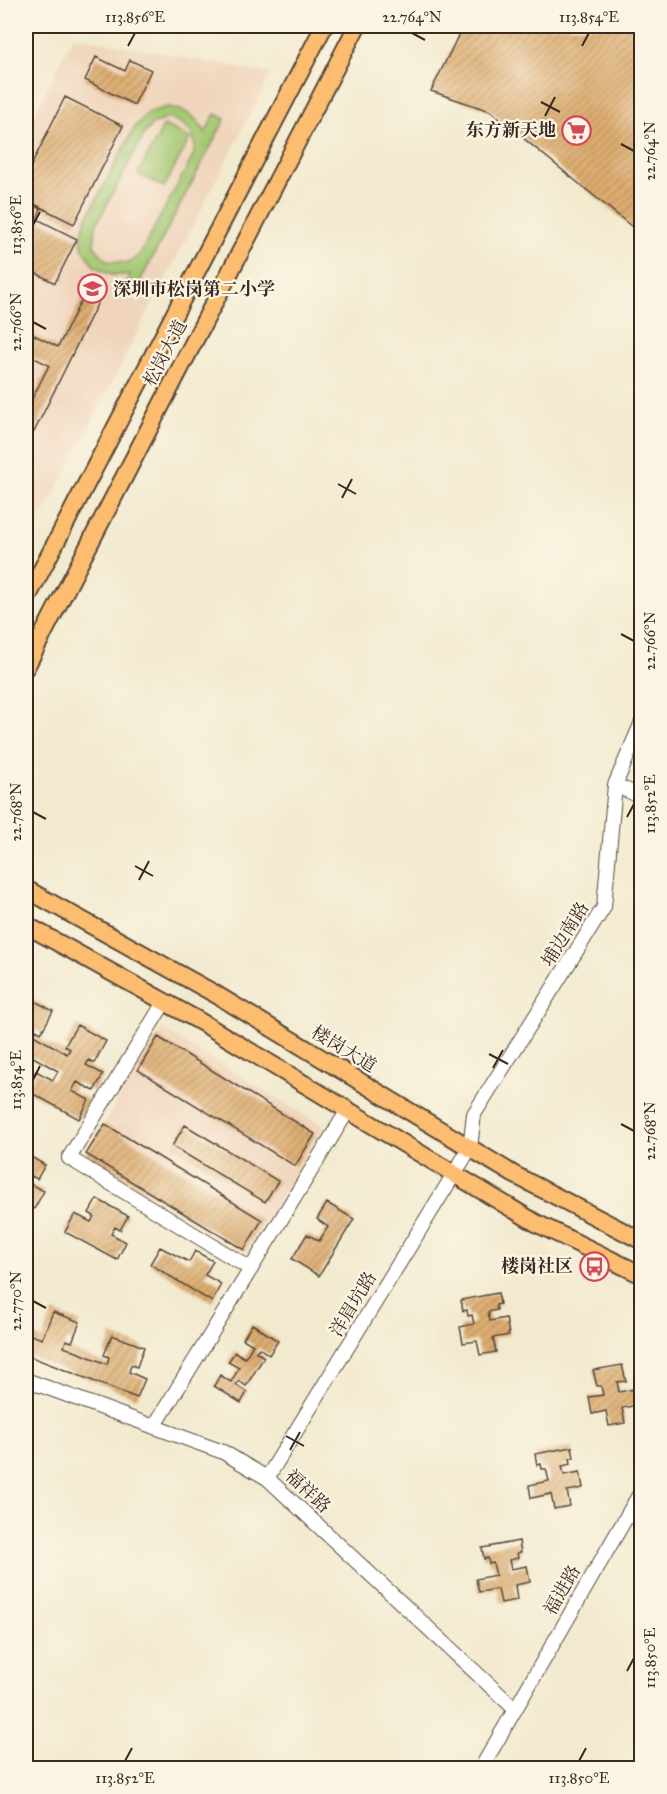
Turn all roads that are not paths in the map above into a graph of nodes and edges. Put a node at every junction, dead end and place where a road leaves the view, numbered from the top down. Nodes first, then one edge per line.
1 (324, 26) edge
2 (357, 26) edge
3 (26, 600) edge
4 (26, 667) edge
5 (642, 722) edge
6 (615, 785) junction
7 (642, 797) edge
8 (26, 890) edge
9 (26, 925) edge
10 (165, 1001) junction
11 (348, 1110) junction
12 (470, 1148) junction
13 (453, 1174) junction
14 (642, 1241) edge
15 (251, 1269) junction
16 (642, 1275) edge
17 (26, 1380) edge
18 (154, 1427) junction
19 (267, 1478) junction
20 (642, 1490) edge
21 (515, 1709) junction
22 (33, 1768) edge
23 (41, 1768) edge
24 (486, 1768) edge

1 - 3 main road, 松岗大道
2 - 4 main road, 松岗大道
5 - 6 street, 埔边南路
6 - 7 street
6 - 12 street, 埔边南路
8 - 12 main road, 楼岗大道
9 - 10 main road
10 - 11 main road
10 - 15 street
11 - 13 main road
11 - 15 street
12 - 13 street, 洋眉坑路
12 - 14 main road, 楼岗大道
13 - 16 main road
13 - 19 street, 洋眉坑路
15 - 18 street
17 - 18 street, 福祥路
18 - 19 street, 福祥路
19 - 21 street, 福祥路
20 - 21 street, 福进路
21 - 24 street, 福进路
22 - 23 street

